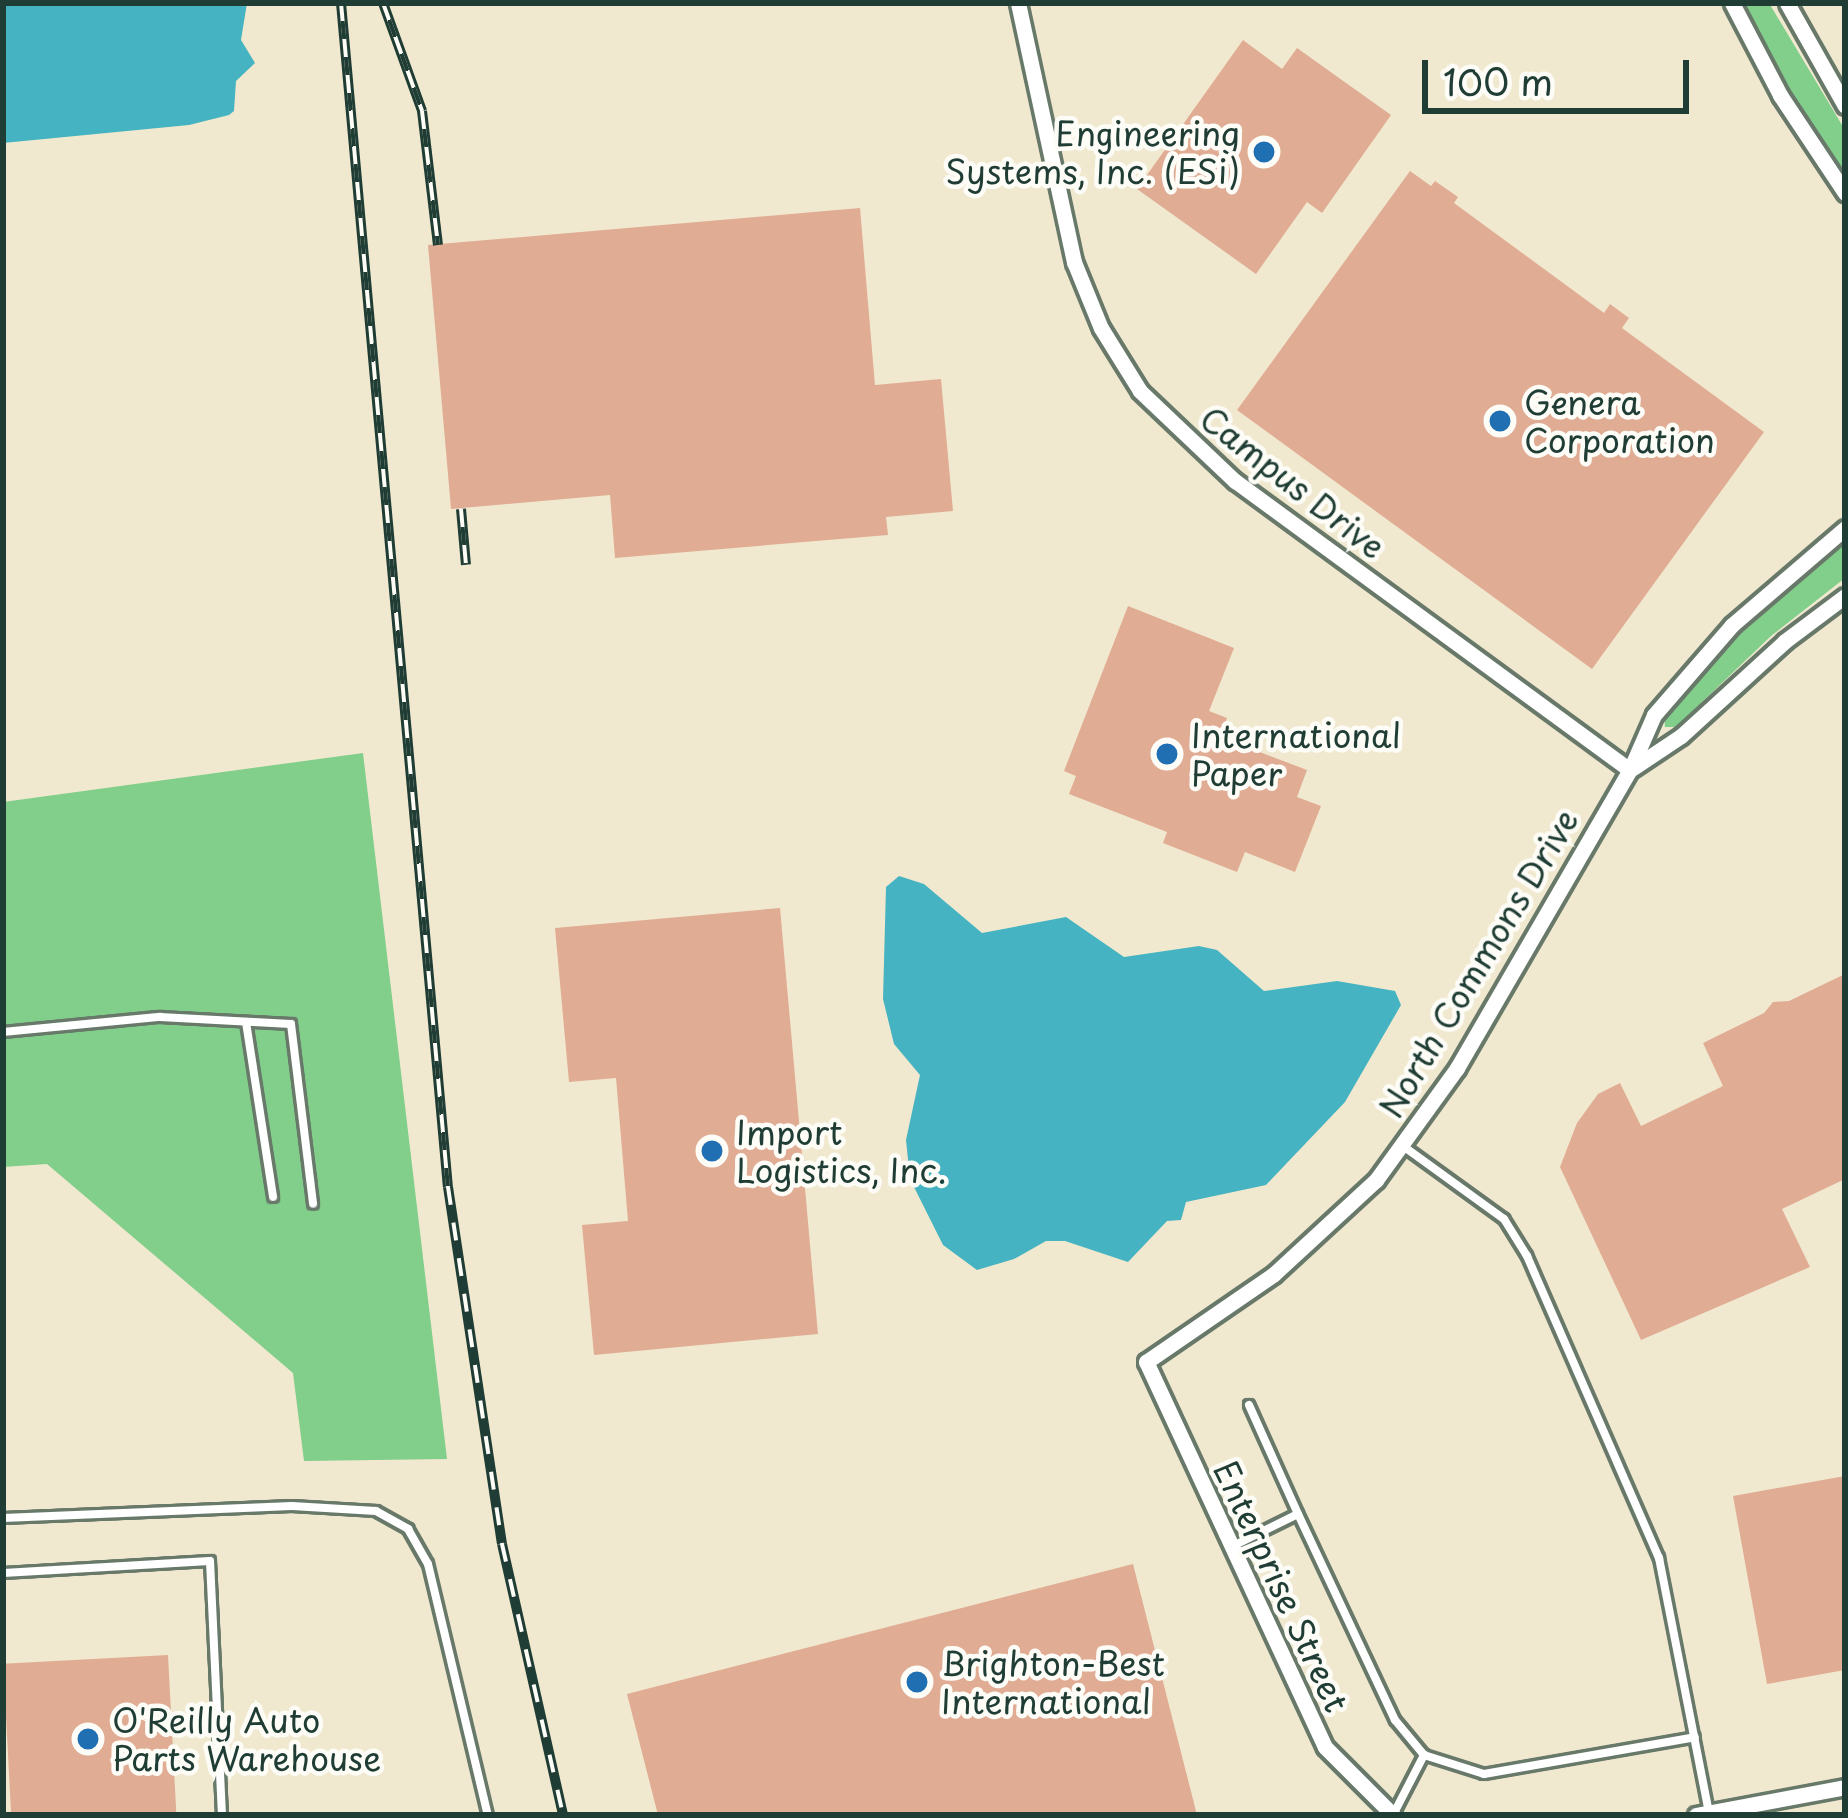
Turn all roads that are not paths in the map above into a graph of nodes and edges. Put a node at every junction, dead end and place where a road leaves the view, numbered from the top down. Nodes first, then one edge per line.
1 (1018, 3) edge
2 (1732, 3) edge
3 (1787, 3) edge
4 (1845, 106) edge
5 (1845, 193) edge
6 (1845, 528) edge
7 (1845, 596) edge
8 (1630, 770) junction
9 (246, 1022) junction
10 (3, 1032) edge
11 (1402, 1146) junction
12 (273, 1197) dead end
13 (314, 1204) dead end
14 (1145, 1362) joint
15 (1249, 1405) dead end
16 (1298, 1514) junction
17 (3, 1518) edge
18 (1231, 1547) junction
19 (3, 1573) edge
20 (1695, 1737) junction
21 (1424, 1755) junction
22 (1845, 1787) edge
23 (1703, 1814) edge
24 (222, 1815) edge
25 (488, 1815) edge
26 (1393, 1815) edge

1 - 8 street, Campus Drive
2 - 5 street
3 - 4 street
6 - 8 street, North Commons Drive
7 - 8 street
8 - 11 street, North Commons Drive
9 - 10 lane
9 - 12 lane
9 - 13 lane
11 - 14 street, North Commons Drive
11 - 20 lane
14 - 18 street, Enterprise Street
15 - 16 lane
16 - 18 lane
16 - 21 lane
17 - 25 lane
18 - 26 street, Enterprise Street
19 - 24 lane
20 - 21 lane
20 - 23 lane
21 - 26 lane
22 - 23 street

